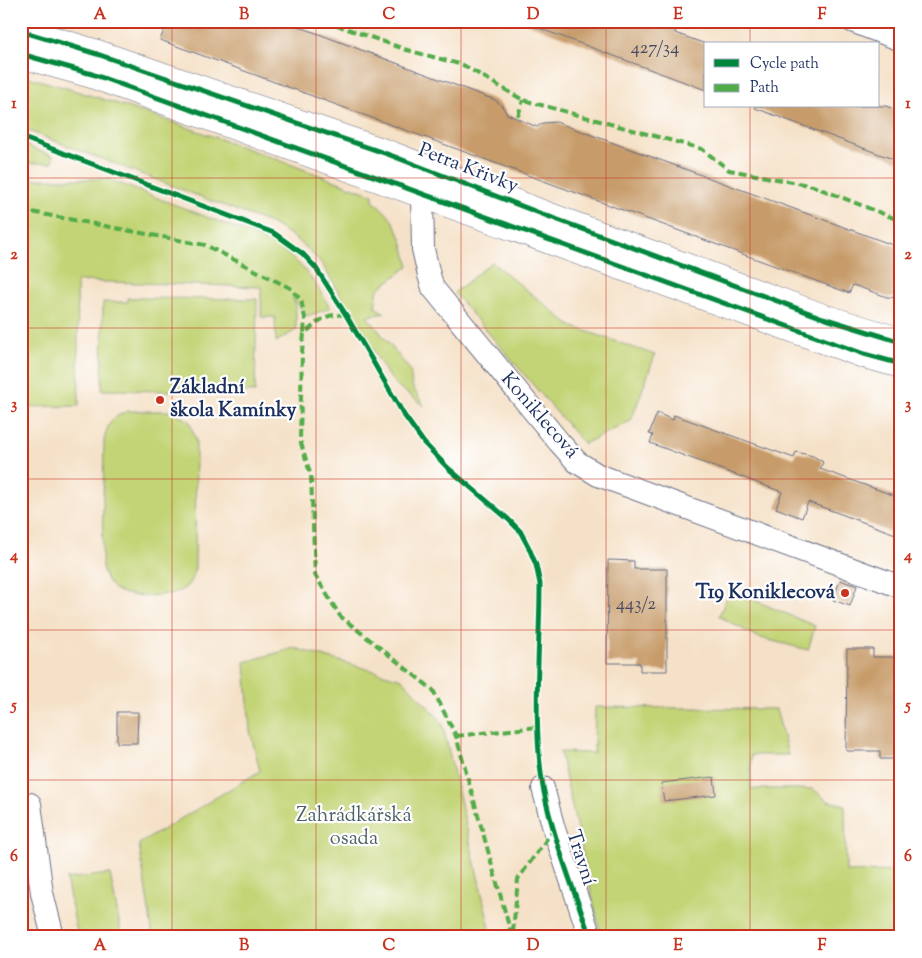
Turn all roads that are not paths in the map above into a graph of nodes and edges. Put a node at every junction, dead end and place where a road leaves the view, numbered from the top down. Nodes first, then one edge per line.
1 (852, 21) edge
2 (21, 31) edge
3 (901, 40) edge
4 (21, 54) edge
5 (427, 182) junction
6 (901, 342) edge
7 (901, 364) edge
8 (901, 587) edge
9 (543, 788) dead end
10 (30, 804) dead end
11 (53, 937) edge
12 (590, 937) edge

1 - 3 street
2 - 5 street, Petra Křivky
4 - 5 street, Petra Křivky
5 - 6 street, Petra Křivky
5 - 7 street, Petra Křivky
5 - 8 street, Koniklecová
9 - 12 street, Travní
10 - 11 street

